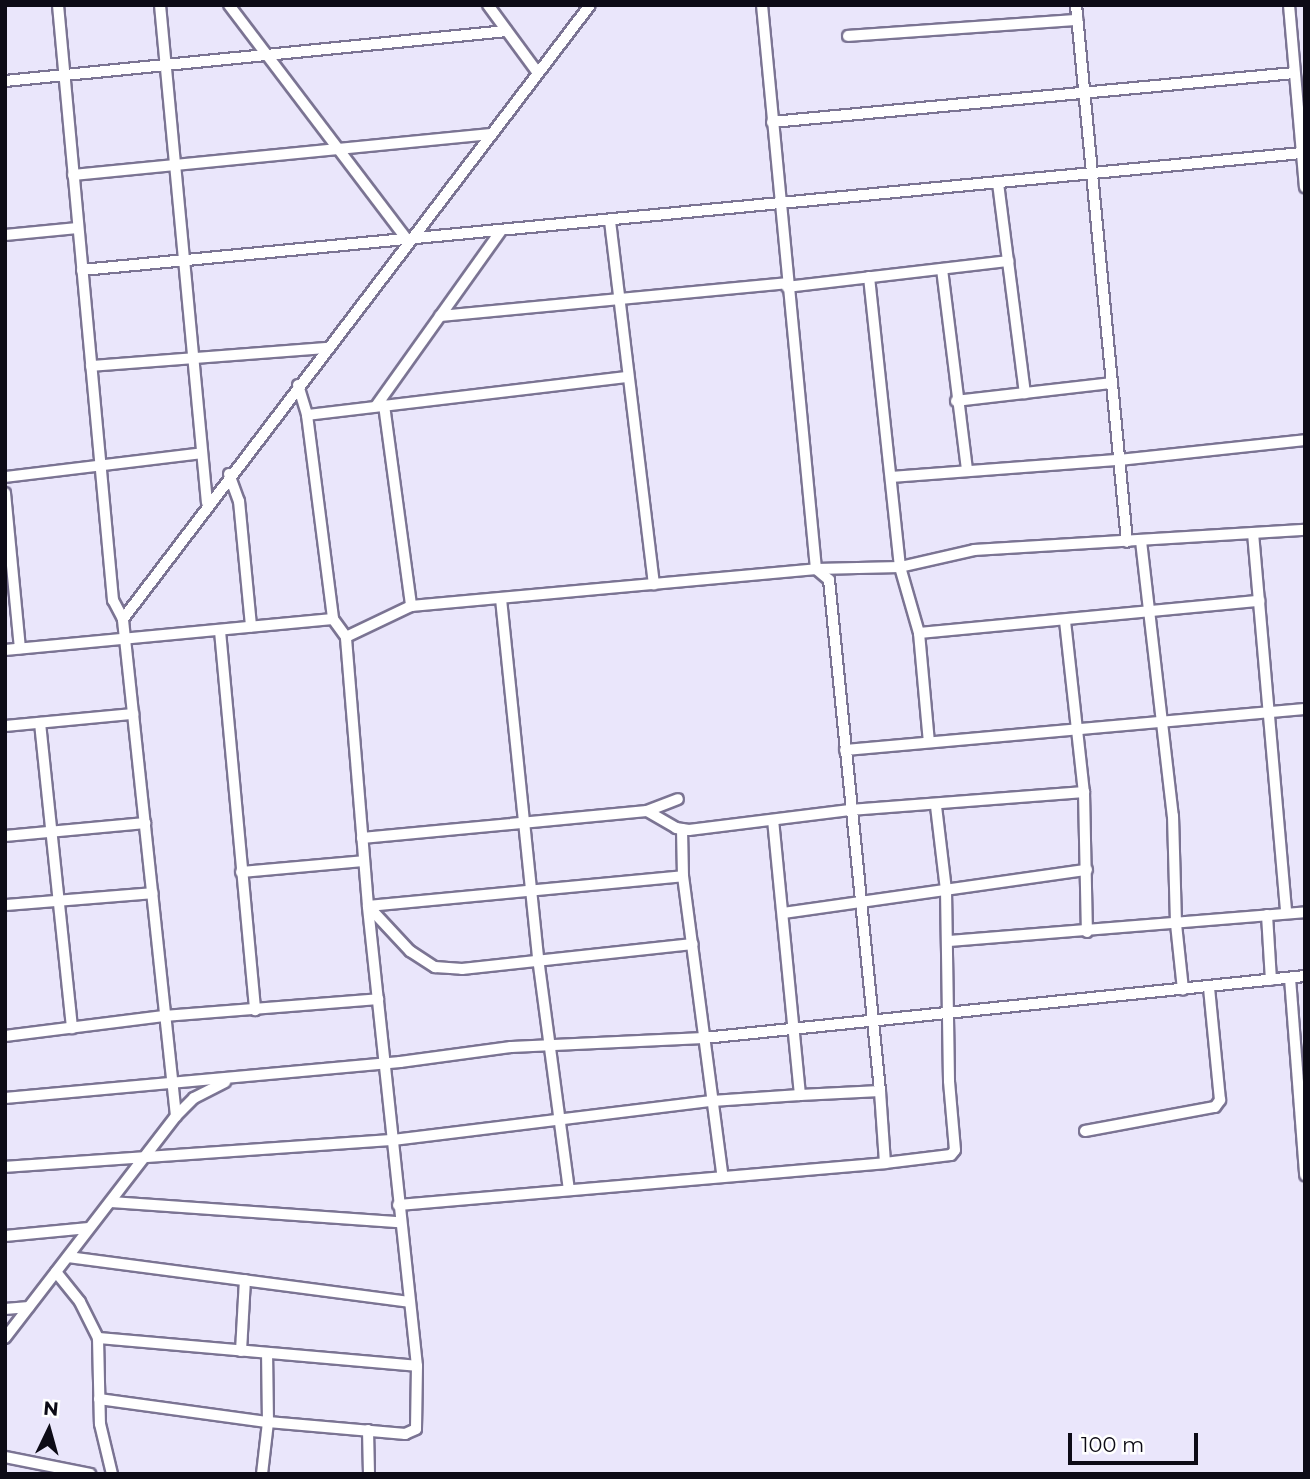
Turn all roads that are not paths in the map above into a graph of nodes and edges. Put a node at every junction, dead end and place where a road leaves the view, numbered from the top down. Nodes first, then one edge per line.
1 (58, 5) edge
2 (160, 5) edge
3 (229, 5) edge
4 (488, 5) edge
5 (590, 5) edge
6 (762, 5) edge
7 (1076, 5) edge
8 (1289, 5) edge
9 (1077, 20) junction
10 (507, 31) junction
11 (848, 36) dead end
12 (267, 55) junction
13 (166, 65) junction
14 (538, 73) junction
15 (1294, 73) junction
16 (64, 75) junction
17 (5, 81) edge
18 (1084, 93) junction
19 (772, 122) junction
20 (491, 134) junction
21 (338, 149) junction
22 (1302, 153) junction
23 (175, 165) junction
24 (1092, 174) junction
25 (73, 175) junction
26 (998, 183) junction
27 (1305, 187) edge
28 (780, 205) junction
29 (610, 222) junction
30 (78, 228) junction
31 (500, 232) junction
32 (5, 235) edge
33 (408, 242) junction
34 (184, 261) junction
35 (1008, 261) junction
36 (942, 269) junction
37 (82, 270) junction
38 (869, 277) junction
39 (787, 285) junction
40 (619, 299) junction
41 (440, 316) junction
42 (327, 348) junction
43 (193, 358) junction
44 (91, 366) junction
45 (628, 377) junction
46 (1112, 383) junction
47 (298, 385) junction
48 (1025, 393) junction
49 (956, 401) junction
50 (380, 406) junction
51 (307, 415) junction
52 (1305, 440) edge
53 (202, 453) junction
54 (1119, 460) junction
55 (100, 466) junction
56 (967, 470) junction
57 (229, 474) junction
58 (5, 477) edge
59 (891, 477) junction
60 (5, 493) edge
61 (207, 503) junction
62 (1305, 530) edge
63 (1253, 533) junction
64 (1127, 541) junction
65 (1141, 541) junction
66 (8, 556) edge
67 (900, 567) junction
68 (816, 569) junction
69 (654, 584) junction
70 (501, 598) junction
71 (1259, 601) junction
72 (411, 606) junction
73 (1147, 611) junction
74 (123, 619) junction
75 (333, 619) junction
76 (1065, 621) junction
77 (251, 626) junction
78 (220, 631) junction
79 (919, 633) junction
80 (346, 637) junction
81 (126, 638) junction
82 (20, 648) junction
83 (5, 650) edge
84 (1305, 709) edge
85 (1269, 711) junction
86 (133, 714) junction
87 (1159, 722) junction
88 (40, 723) junction
89 (5, 726) edge
90 (1076, 729) junction
91 (929, 742) junction
92 (845, 750) junction
93 (1084, 792) junction
94 (678, 799) dead end
95 (936, 806) junction
96 (850, 810) junction
97 (647, 811) junction
98 (773, 820) junction
99 (145, 823) junction
100 (524, 824) junction
101 (682, 829) junction
102 (51, 832) junction
103 (5, 836) edge
104 (362, 838) junction
105 (364, 861) junction
106 (1087, 870) junction
107 (241, 872) junction
108 (682, 876) junction
109 (946, 890) junction
110 (531, 891) junction
111 (153, 892) junction
112 (58, 901) junction
113 (861, 904) junction
114 (5, 905) edge
115 (368, 906) junction
116 (1305, 912) edge
117 (783, 913) junction
118 (1286, 914) junction
119 (1267, 915) junction
120 (1175, 924) junction
121 (1087, 932) junction
122 (948, 941) junction
123 (693, 944) junction
124 (538, 958) junction
125 (1305, 976) edge
126 (1290, 978) junction
127 (1271, 980) junction
128 (1209, 987) junction
129 (1183, 990) junction
130 (378, 999) junction
131 (255, 1010) junction
132 (951, 1014) junction
133 (164, 1016) junction
134 (872, 1020) junction
135 (72, 1028) junction
136 (794, 1028) junction
137 (5, 1036) edge
138 (704, 1038) junction
139 (552, 1047) junction
140 (384, 1063) junction
141 (238, 1077) junction
142 (170, 1083) junction
143 (880, 1091) junction
144 (800, 1095) junction
145 (5, 1098) edge
146 (712, 1101) junction
147 (176, 1115) junction
148 (559, 1120) junction
149 (1303, 1125) edge
150 (1085, 1131) dead end
151 (393, 1140) junction
152 (143, 1157) junction
153 (885, 1163) junction
154 (5, 1167) edge
155 (722, 1174) junction
156 (1305, 1175) edge
157 (569, 1189) junction
158 (111, 1202) junction
159 (398, 1205) junction
160 (399, 1222) junction
161 (89, 1228) junction
162 (5, 1236) edge
163 (68, 1258) junction
164 (56, 1272) junction
165 (245, 1280) junction
166 (409, 1302) junction
167 (29, 1307) junction
168 (5, 1309) edge
169 (5, 1338) edge
170 (98, 1338) junction
171 (241, 1351) junction
172 (267, 1353) junction
173 (417, 1366) junction
174 (99, 1399) junction
175 (268, 1422) junction
176 (368, 1430) junction
177 (5, 1457) edge
178 (90, 1474) edge
179 (112, 1474) edge
180 (262, 1474) edge
181 (369, 1474) edge

1 - 16 street
2 - 13 street
3 - 12 street
4 - 10 street
5 - 14 street
6 - 19 street
7 - 9 street
8 - 15 street
9 - 11 street
9 - 18 street
10 - 12 street
10 - 14 street
12 - 13 street
12 - 21 street
13 - 16 street
13 - 23 street
14 - 20 street
15 - 18 street
15 - 22 street
16 - 17 street
16 - 25 street
18 - 19 street
18 - 24 street
19 - 28 street
20 - 21 street
20 - 33 street
21 - 23 street
21 - 33 street
22 - 24 street
22 - 27 street
23 - 25 street
23 - 34 street
24 - 26 street
24 - 46 street
25 - 30 street
26 - 28 street
26 - 35 street
28 - 29 street
28 - 39 street
29 - 31 street
29 - 40 street
30 - 32 street
30 - 37 street
31 - 33 street
31 - 41 street
33 - 34 street
33 - 42 street
34 - 37 street
34 - 43 street
35 - 36 street
35 - 48 street
36 - 38 street
36 - 49 street
37 - 44 street
38 - 39 street
38 - 59 street
39 - 40 street
39 - 68 street
40 - 41 street
40 - 45 street
41 - 50 street
42 - 43 street
42 - 47 street
43 - 44 street
43 - 53 street
44 - 55 street
45 - 50 street
45 - 69 street
46 - 48 street
46 - 54 street
47 - 51 street
47 - 57 street
48 - 49 street
49 - 56 street
50 - 51 street
50 - 72 street
51 - 75 street
52 - 54 street
53 - 55 street
53 - 61 street
54 - 56 street
54 - 64 street
55 - 58 street
55 - 74 street
56 - 59 street
57 - 61 street
57 - 77 street
59 - 67 street
60 - 66 street
61 - 74 street
62 - 63 street
63 - 65 street
63 - 71 street
64 - 65 street
64 - 67 street
65 - 73 street
66 - 82 street
67 - 68 street
67 - 79 street
68 - 69 street
68 - 92 street
69 - 70 street
70 - 72 street
70 - 100 street
71 - 73 street
71 - 85 street
72 - 80 street
73 - 76 street
73 - 87 street
74 - 81 street
75 - 77 street
75 - 80 street
76 - 79 street
76 - 90 street
77 - 78 street
78 - 81 street
78 - 107 street
79 - 91 street
80 - 104 street
81 - 82 street
81 - 86 street
82 - 83 street
84 - 85 street
85 - 87 street
85 - 118 street
86 - 88 street
86 - 99 street
87 - 90 street
87 - 120 street
88 - 89 street
88 - 102 street
90 - 91 street
90 - 93 street
91 - 92 street
92 - 96 street
93 - 95 street
93 - 106 street
94 - 97 street
95 - 96 street
95 - 109 street
96 - 98 street
96 - 113 street
97 - 100 street
97 - 101 street
98 - 101 street
98 - 117 street
99 - 102 street
99 - 111 street
100 - 104 street
100 - 110 street
101 - 108 street
102 - 103 street
102 - 112 street
104 - 105 street
105 - 107 street
105 - 115 street
106 - 109 street
106 - 121 street
107 - 131 street
108 - 110 street
108 - 123 street
109 - 113 street
109 - 122 street
110 - 115 street
110 - 124 street
111 - 112 street
111 - 133 street
112 - 114 street
112 - 135 street
113 - 117 street
113 - 134 street
115 - 124 street
115 - 130 street
116 - 118 street
117 - 136 street
118 - 119 street
119 - 120 street
119 - 127 street
120 - 121 street
120 - 129 street
121 - 122 street
122 - 132 street
123 - 124 street
123 - 138 street
124 - 139 street
125 - 126 street
126 - 127 street
126 - 149 street
127 - 128 street
128 - 129 street
128 - 150 street
129 - 132 street
130 - 131 street
130 - 140 street
131 - 133 street
132 - 134 street
132 - 153 street
133 - 135 street
133 - 142 street
134 - 136 street
134 - 143 street
135 - 137 street
136 - 138 street
136 - 144 street
138 - 139 street
138 - 146 street
139 - 140 street
139 - 148 street
140 - 141 street
140 - 151 street
141 - 142 street
141 - 147 street
142 - 145 street
142 - 147 street
143 - 144 street
143 - 153 street
144 - 146 street
146 - 148 street
146 - 155 street
147 - 152 street
148 - 151 street
148 - 157 street
149 - 156 street
151 - 152 street
151 - 159 street
152 - 154 street
152 - 158 street
153 - 155 street
155 - 157 street
157 - 159 street
158 - 160 street
158 - 161 street
159 - 160 street
160 - 166 street
161 - 162 street
161 - 163 street
163 - 164 street
163 - 165 street
164 - 167 street
164 - 170 street
165 - 166 street
165 - 171 street
166 - 173 street
167 - 168 street
167 - 169 street
170 - 171 street
170 - 174 street
171 - 172 street
172 - 173 street
172 - 175 street
173 - 176 street
174 - 175 street
174 - 179 street
175 - 176 street
175 - 180 street
176 - 181 street
177 - 178 street

